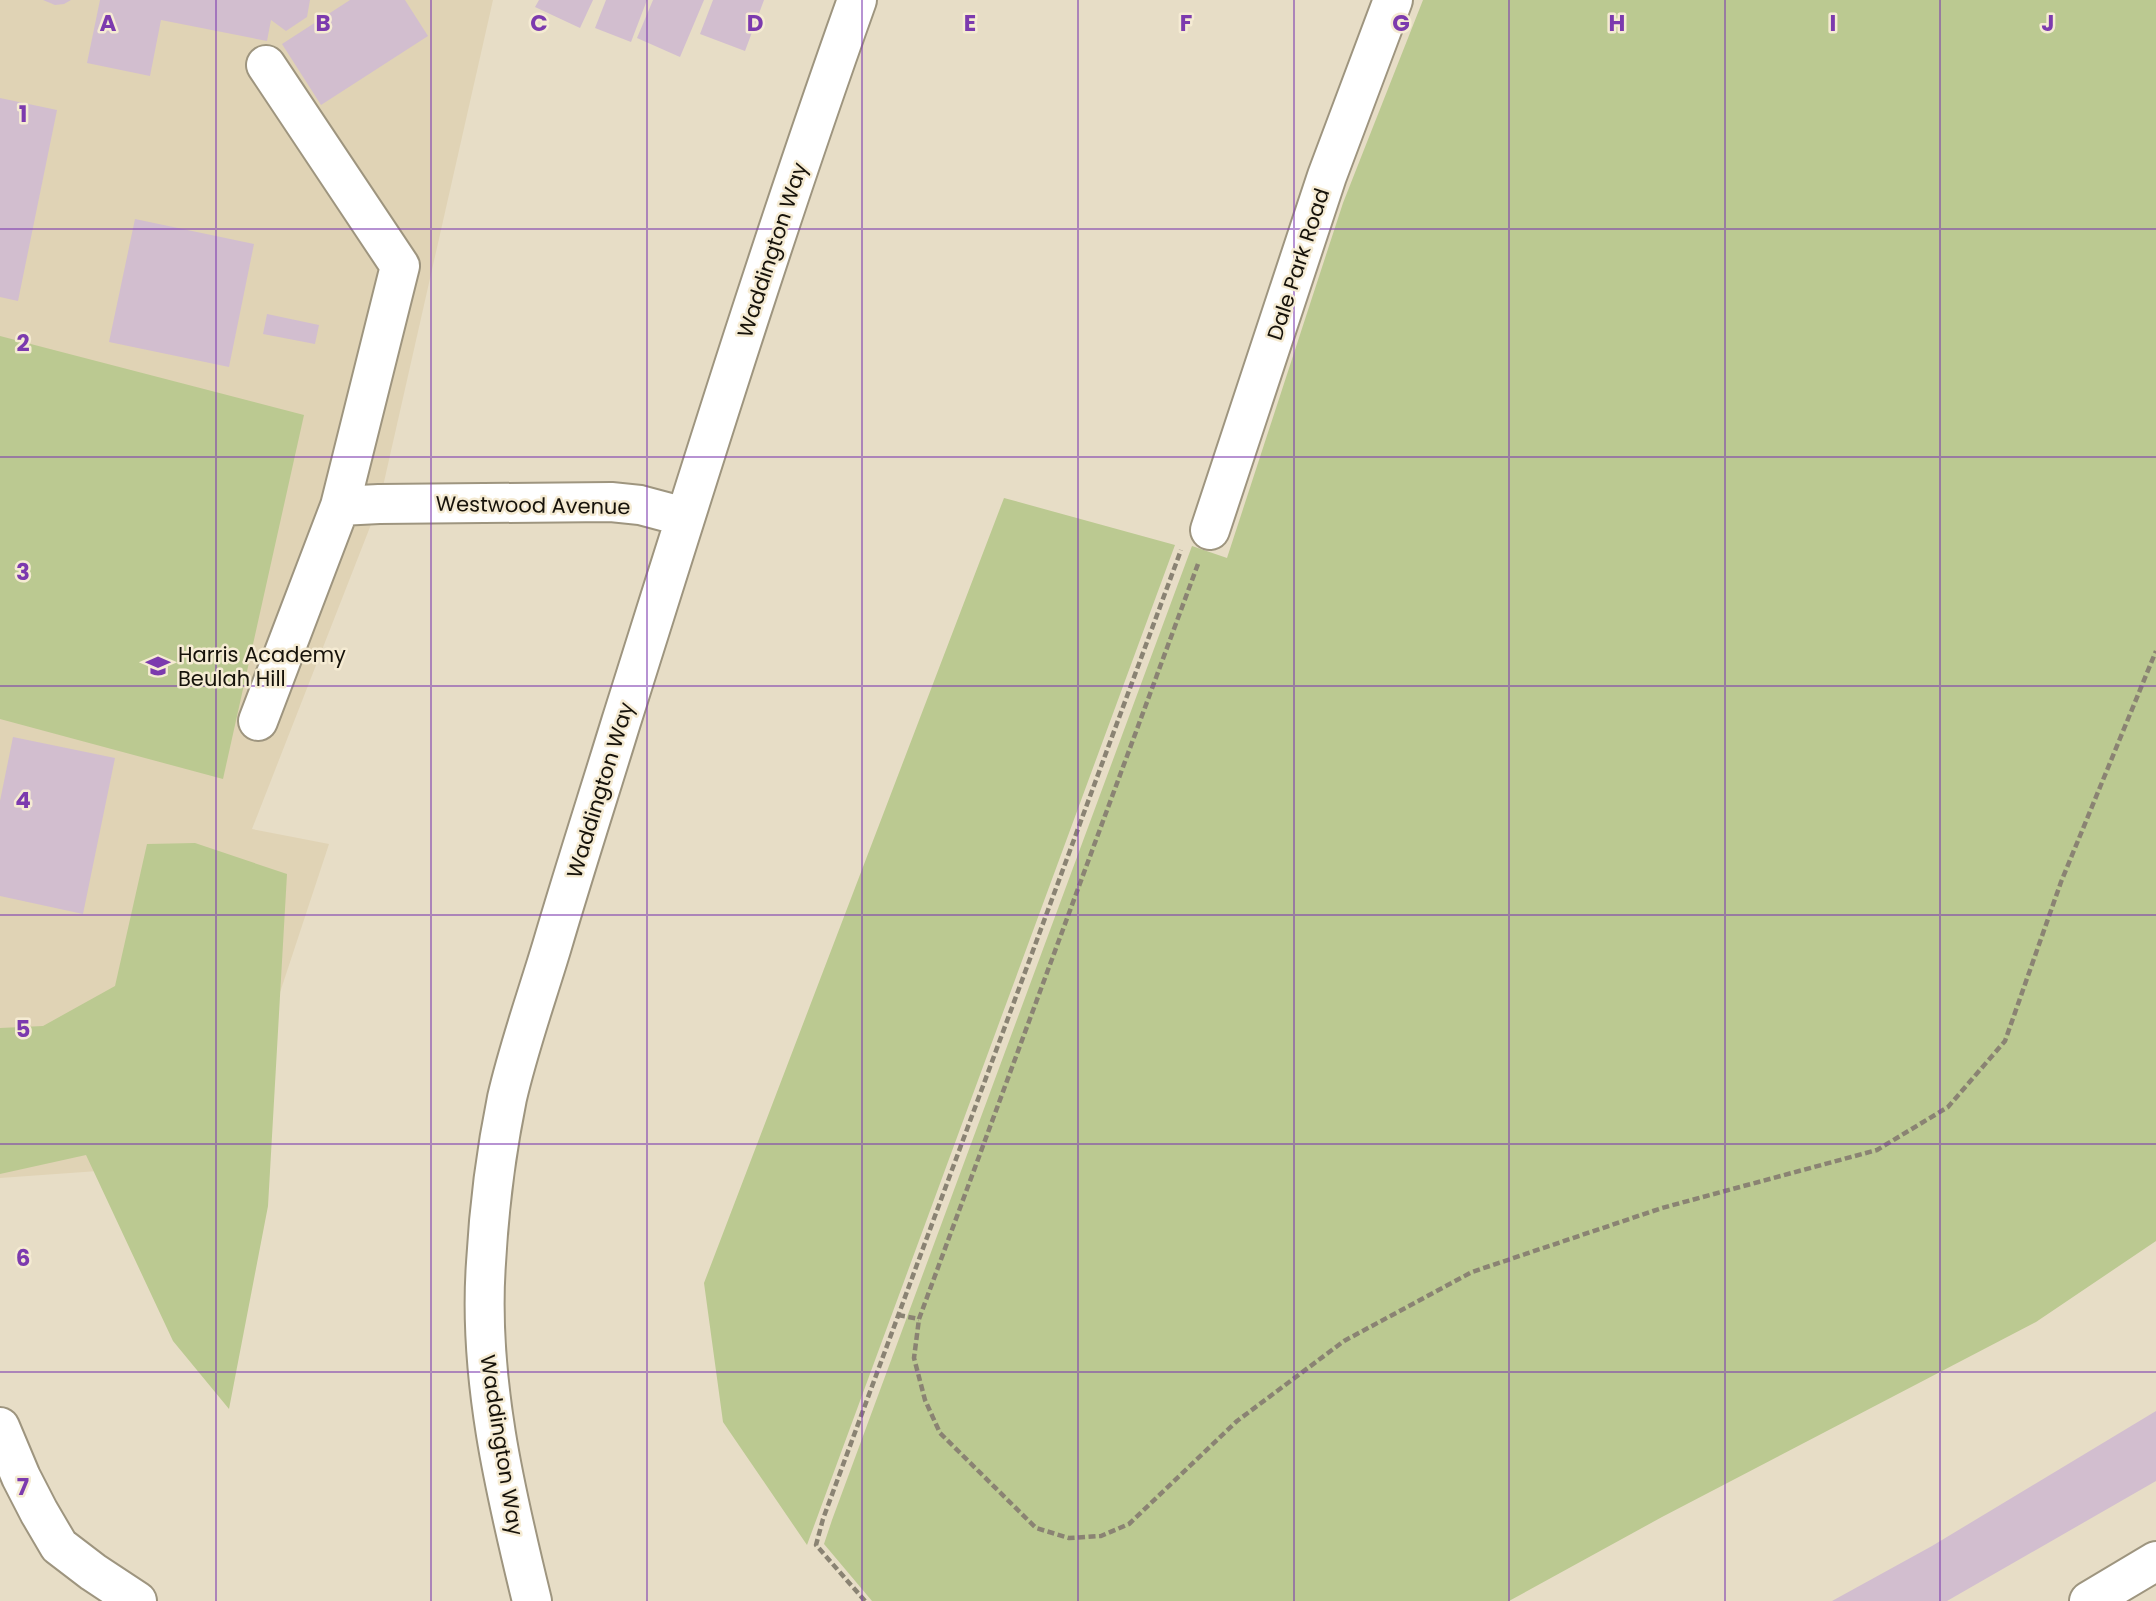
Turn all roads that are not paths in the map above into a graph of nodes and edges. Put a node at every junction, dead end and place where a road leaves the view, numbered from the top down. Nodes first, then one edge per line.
1 (857, 0) edge
2 (1393, 0) edge
3 (266, 65) dead end
4 (340, 506) junction
5 (685, 517) junction
6 (1210, 530) road end
7 (258, 721) dead end
8 (0, 1427) edge
9 (2156, 1561) edge
10 (87, 1587) edge
11 (137, 1601) edge
12 (533, 1601) edge
13 (2089, 1601) edge

1 - 5 street, Waddington Way
2 - 6 street, Dale Park Road
3 - 4 street
4 - 5 street, Westwood Avenue
4 - 7 street
5 - 12 street, Waddington Way
8 - 10 street
9 - 13 street
10 - 11 street

